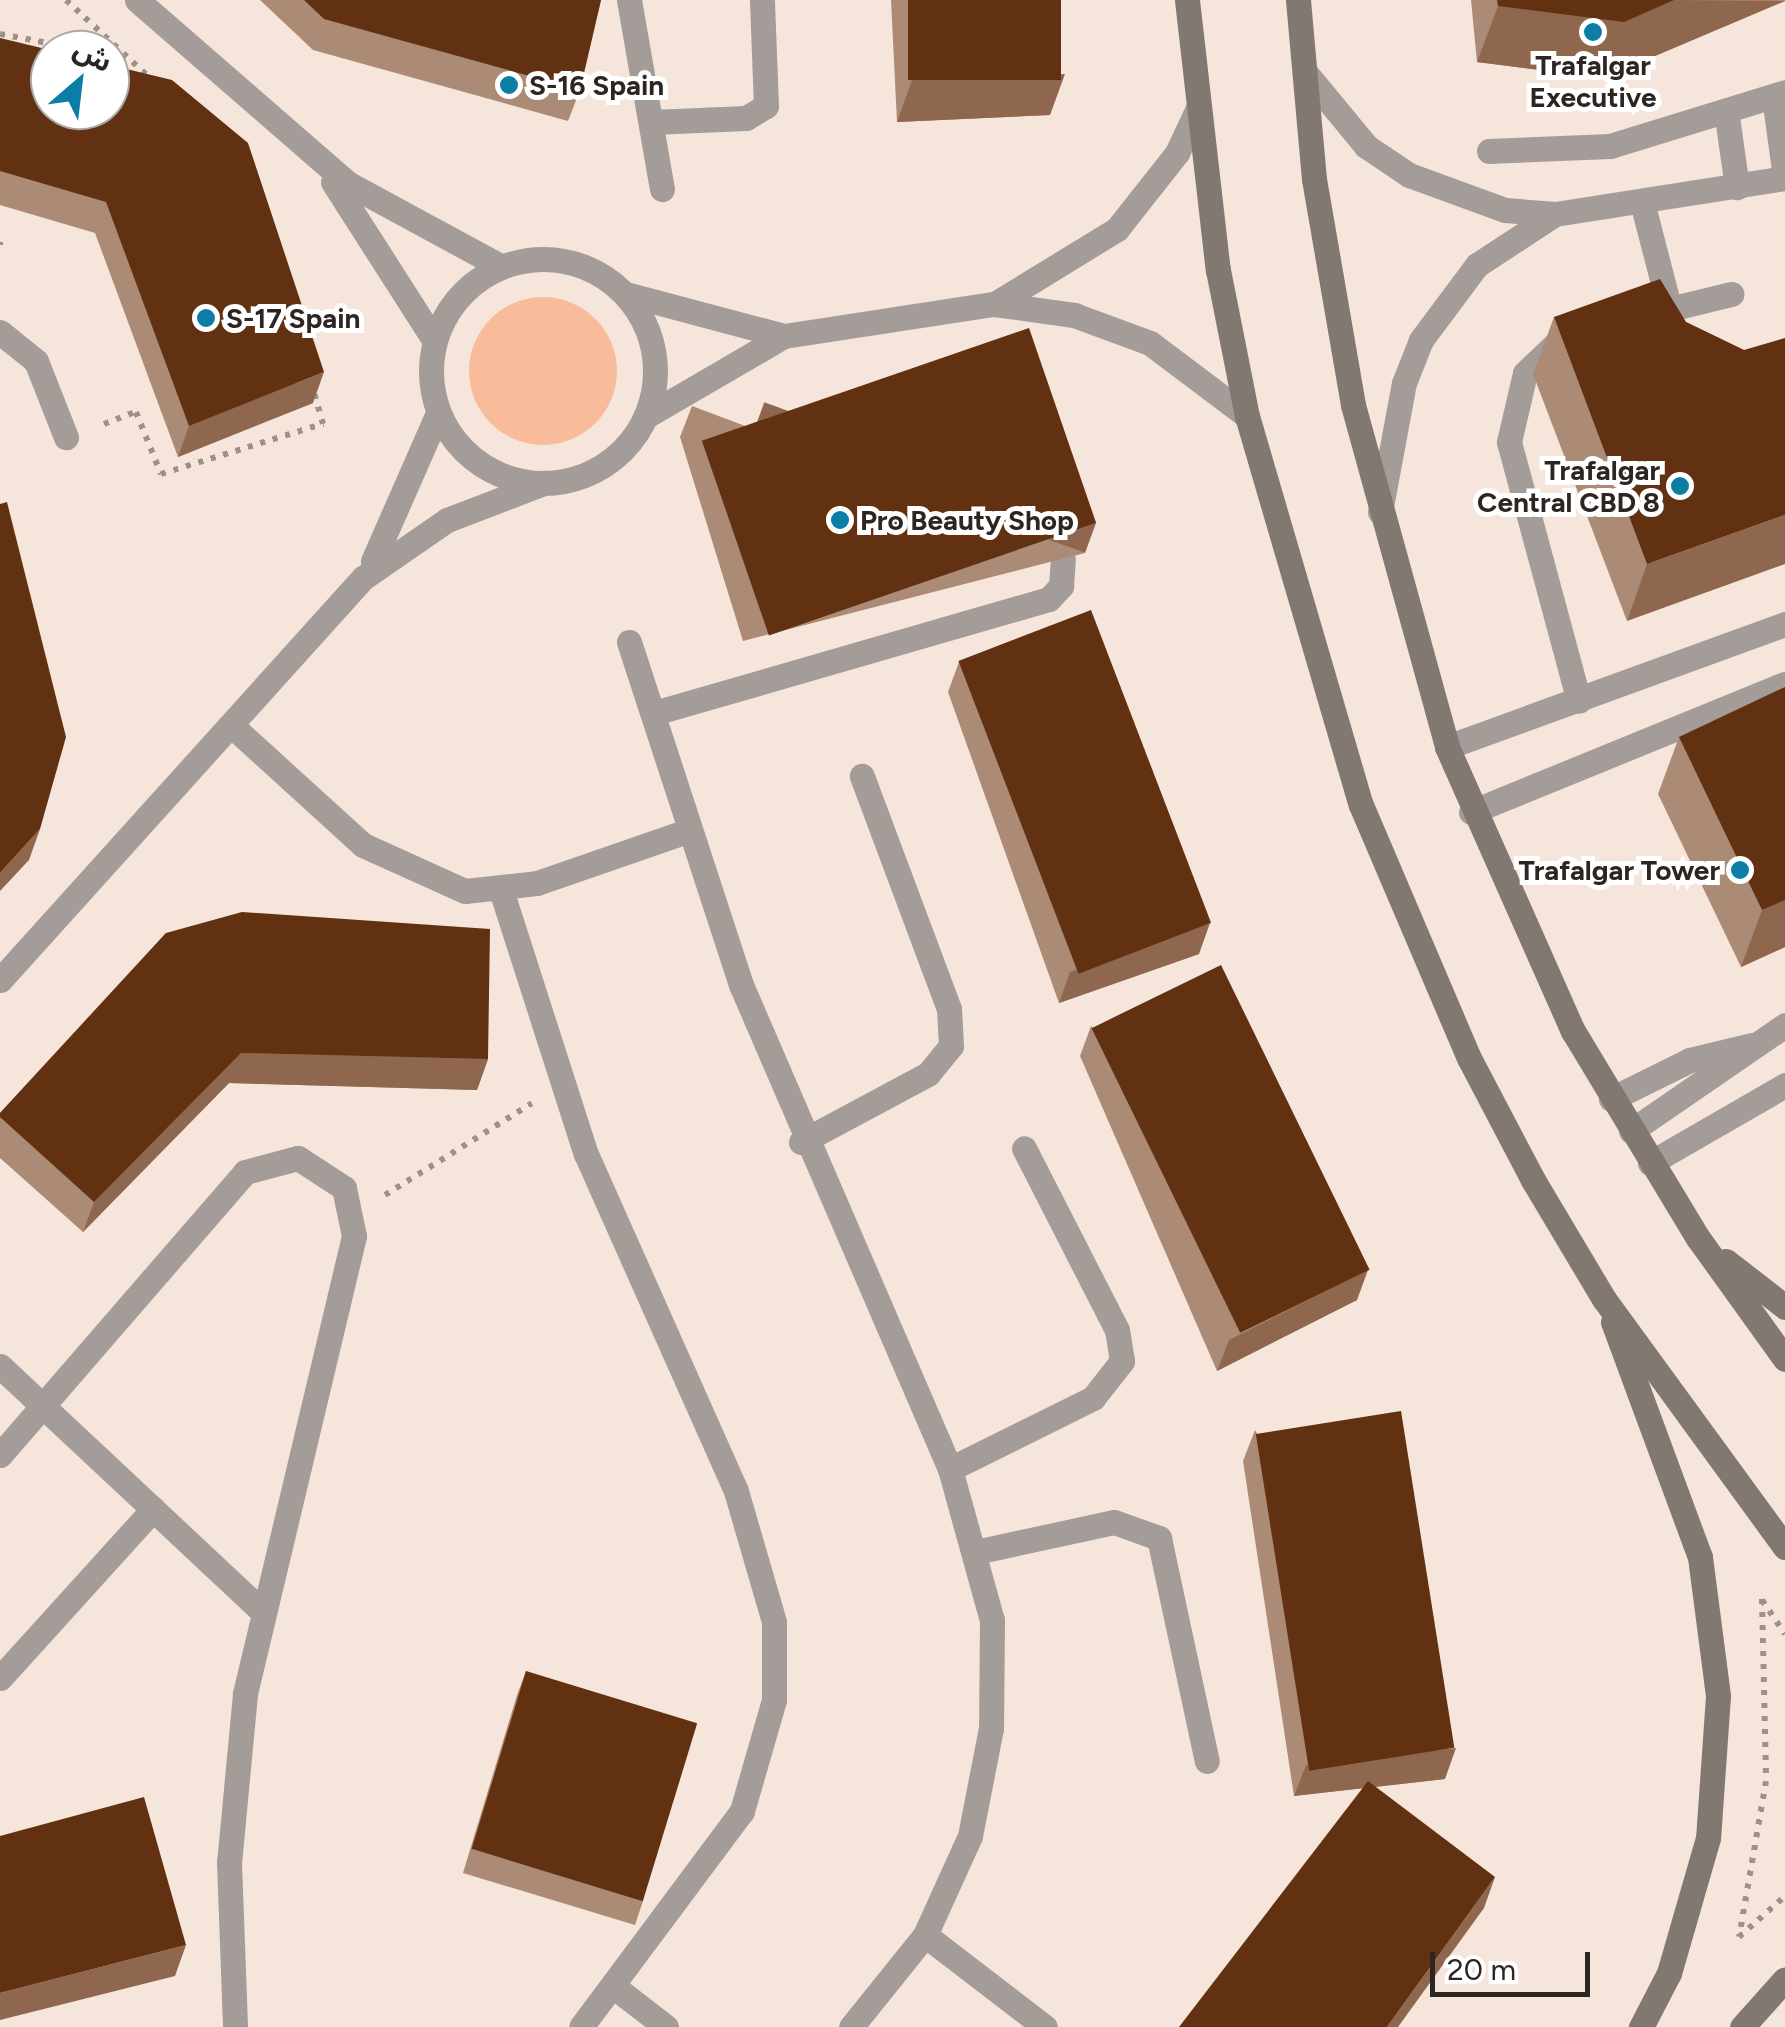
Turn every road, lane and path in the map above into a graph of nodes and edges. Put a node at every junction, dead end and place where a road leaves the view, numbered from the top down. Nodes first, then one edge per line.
1 (66, 0) edge
2 (137, 0) edge
3 (630, 0) edge
4 (762, 0) edge
5 (1188, 0) edge
6 (1298, 0) edge
7 (98, 30) edge
8 (0, 34) edge
9 (30, 40) edge
10 (130, 61) edge
11 (1304, 72) junction
12 (156, 83) edge
13 (1779, 95) edge
14 (1198, 108) junction
15 (1727, 116) junction
16 (651, 122) junction
17 (304, 149) junction
18 (1489, 151) dead end
19 (1785, 178) edge
20 (1737, 187) junction
21 (662, 189) dead end
22 (1642, 202) junction
23 (1555, 214) junction
24 (500, 266) junction
25 (626, 294) junction
26 (1731, 294) dead end
27 (994, 304) junction
28 (1670, 310) junction
29 (0, 332) edge
30 (784, 336) junction
31 (434, 340) junction
32 (308, 370) edge
33 (438, 413) junction
34 (648, 415) junction
35 (1247, 416) junction
36 (66, 438) joint
37 (544, 484) junction
38 (1380, 517) junction
39 (1063, 559) edge
40 (363, 578) junction
41 (1785, 606) edge
42 (1785, 624) edge
43 (629, 642) dead end
44 (1679, 648) dead end
45 (1785, 684) edge
46 (1579, 701) junction
47 (654, 713) junction
48 (231, 725) junction
49 (1448, 747) junction
50 (862, 776) dead end
51 (1471, 812) junction
52 (688, 830) junction
53 (502, 893) junction
54 (0, 980) edge
55 (1785, 1025) edge
56 (1752, 1045) junction
57 (1785, 1084) edge
58 (560, 1086) junction
59 (1610, 1098) junction
60 (1630, 1131) junction
61 (801, 1142) junction
62 (1024, 1148) dead end
63 (1650, 1164) junction
64 (354, 1214) junction
65 (1698, 1238) junction
66 (1604, 1299) junction
67 (1785, 1307) edge
68 (1785, 1359) edge
69 (0, 1366) edge
70 (44, 1408) junction
71 (0, 1454) edge
72 (950, 1470) junction
73 (153, 1509) junction
74 (1785, 1547) edge
75 (980, 1552) junction
76 (262, 1611) junction
77 (1785, 1634) edge
78 (0, 1678) edge
79 (1206, 1761) dead end
80 (1785, 1896) edge
81 (925, 1935) junction
82 (1785, 1980) edge
83 (613, 1986) junction
84 (235, 2027) edge
85 (581, 2027) edge
86 (666, 2027) edge
87 (850, 2027) edge
88 (1045, 2027) edge
89 (1640, 2027) edge
90 (1742, 2027) edge

1 - 7 path
2 - 17 street
3 - 16 street
4 - 16 street
5 - 14 street
6 - 11 street
8 - 9 path
10 - 12 path
11 - 23 street
11 - 38 street
13 - 15 street
13 - 19 street
14 - 27 street
14 - 35 street
15 - 18 street
15 - 20 street
16 - 21 street
17 - 24 street
17 - 31 street
19 - 20 street
20 - 22 street
22 - 23 street
22 - 28 street
23 - 38 street
24 - 25 street
24 - 31 street
25 - 30 street
25 - 34 street
26 - 28 street
27 - 30 street
27 - 35 street
28 - 46 street
29 - 36 street
30 - 34 street
31 - 33 street
32 - 36 path
33 - 37 street
33 - 40 street
34 - 37 street
35 - 66 street
37 - 40 street
38 - 49 street
39 - 47 street
40 - 48 street
41 - 44 street
42 - 46 street
43 - 47 street
45 - 51 street
46 - 49 street
47 - 52 street
48 - 53 street
48 - 54 street
49 - 51 street
50 - 61 street
51 - 59 street
52 - 53 street
52 - 61 street
53 - 58 street
55 - 56 street
56 - 59 street
56 - 60 street
57 - 63 street
58 - 64 path
58 - 83 street
59 - 60 street
60 - 63 street
61 - 72 street
62 - 72 street
63 - 65 street
64 - 70 street
64 - 76 street
65 - 67 street
65 - 68 street
66 - 74 street
66 - 89 street
69 - 70 street
70 - 71 street
70 - 73 street
72 - 75 street
73 - 76 street
73 - 78 street
75 - 79 street
75 - 81 street
76 - 84 street
77 - 80 path
81 - 87 street
81 - 88 street
82 - 90 street
83 - 85 street
83 - 86 street

